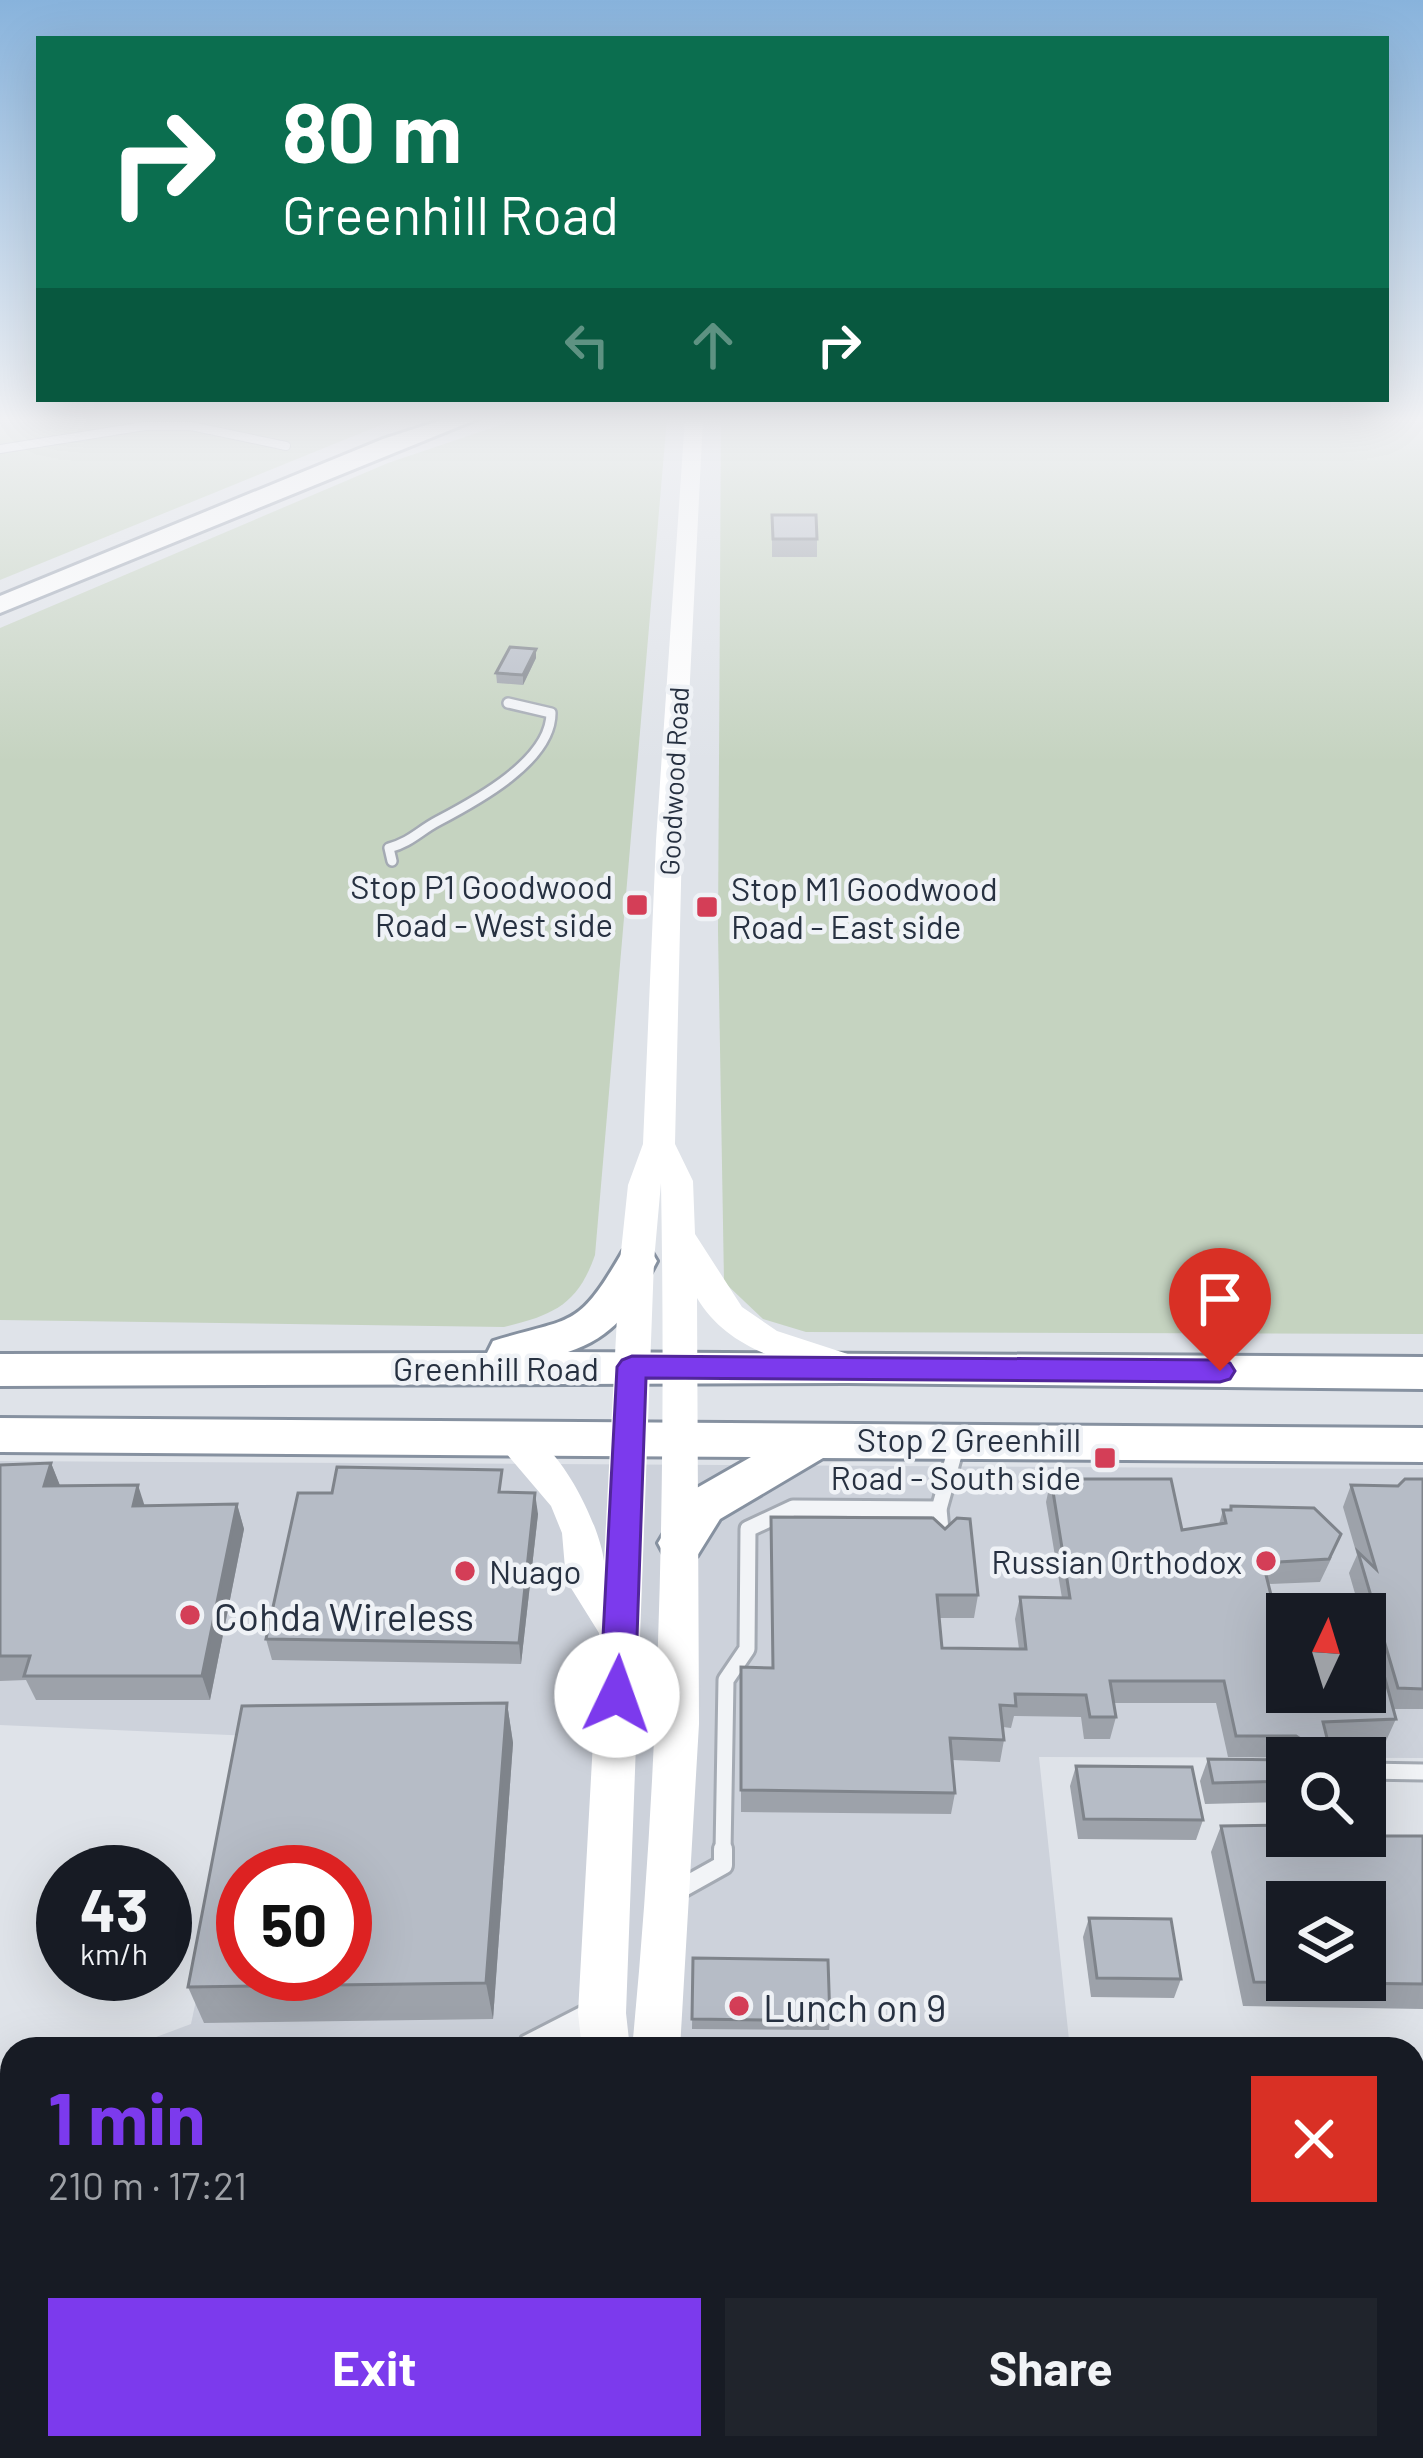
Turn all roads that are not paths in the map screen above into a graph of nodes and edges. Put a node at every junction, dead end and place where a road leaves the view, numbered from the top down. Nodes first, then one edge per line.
1 (131, 533) edge
2 (176, 533) edge
3 (687, 533) edge
4 (0, 586) edge
5 (0, 605) edge
6 (508, 703) dead end
7 (392, 861) dead end
8 (658, 1144) junction
9 (678, 1230) junction
10 (637, 1261) junction
11 (632, 1367) junction
12 (847, 1367) junction
13 (407, 1368) junction
14 (680, 1368) junction
15 (0, 1370) edge
16 (1423, 1373) edge
17 (0, 1435) edge
18 (512, 1439) junction
19 (629, 1440) junction
20 (680, 1440) junction
21 (816, 1442) junction
22 (958, 1442) junction
23 (1423, 1445) edge
24 (939, 1509) junction
25 (942, 1540) edge
26 (681, 1543) junction
27 (620, 1630) junction
28 (1386, 1771) edge
29 (1423, 1772) edge
30 (672, 1894) junction
31 (604, 2031) edge
32 (657, 2037) edge

1 - 4 main road
2 - 5 main road
3 - 8 main road, Goodwood Road
6 - 7 lane
8 - 9 main road, Goodwood Road
8 - 10 main road, Goodwood Road
9 - 12 main road
9 - 14 main road, Goodwood Road
10 - 11 main road, Goodwood Road
10 - 13 main road
11 - 13 main road, Greenhill Road
11 - 14 main road, Greenhill Road
11 - 19 main road, Goodwood Road
12 - 14 main road, Greenhill Road
12 - 16 main road, Greenhill Road
13 - 15 main road, Greenhill Road
14 - 20 main road, Goodwood Road
17 - 18 main road
18 - 19 main road
18 - 27 main road
19 - 20 main road
19 - 27 main road, Goodwood Road
20 - 21 main road
20 - 26 main road, Goodwood Road
21 - 22 main road
21 - 26 main road
22 - 23 main road
22 - 24 lane
24 - 25 lane
24 - 30 lane
26 - 30 main road, Goodwood Road
27 - 31 main road, Goodwood Road
28 - 29 lane
30 - 32 main road, Goodwood Road

